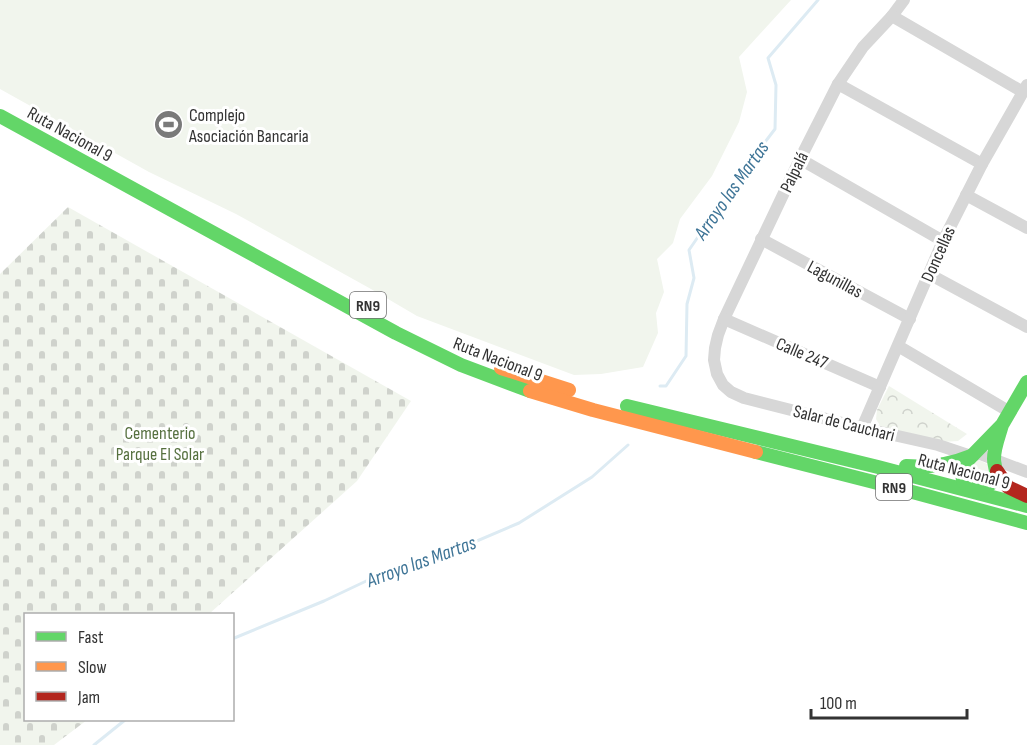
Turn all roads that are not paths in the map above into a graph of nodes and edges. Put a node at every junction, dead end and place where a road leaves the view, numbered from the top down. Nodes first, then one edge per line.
1 (904, 0) edge
2 (892, 16) junction
3 (838, 84) junction
4 (1025, 88) edge
5 (0, 103) edge
6 (0, 116) edge
7 (800, 159) junction
8 (982, 165) junction
9 (966, 195) junction
10 (1027, 228) edge
11 (761, 239) junction
12 (943, 241) junction
13 (929, 274) junction
14 (724, 319) junction
15 (909, 319) junction
16 (1027, 327) edge
17 (898, 346) junction
18 (714, 360) joint
19 (1027, 382) edge
20 (880, 387) junction
21 (1010, 412) junction
22 (1002, 425) junction
23 (862, 428) junction
24 (971, 456) junction
25 (852, 460) junction
26 (822, 469) junction
27 (996, 475) junction
28 (970, 490) junction
29 (1027, 496) edge
30 (1027, 506) edge
31 (993, 514) junction
32 (1027, 524) edge

1 - 2 street, Palpalá
2 - 3 street, Palpalá
2 - 4 street
3 - 7 street, Palpalá
3 - 8 street
4 - 8 street, Doncellas
5 - 25 main road, Ruta Nacional 9 / RN9
6 - 26 main road, Ruta Nacional 9 / RN9
7 - 11 street, Palpalá
7 - 12 street
8 - 9 street, Doncellas
9 - 10 street
9 - 12 street, Doncellas
11 - 14 street, Palpalá
11 - 15 street, Lagunillas
12 - 13 street, Doncellas
13 - 15 street, Doncellas
13 - 16 street
14 - 18 street, Palpalá
14 - 20 street, Calle 247
15 - 17 street, Doncellas
17 - 20 street, Doncellas
17 - 21 street
18 - 23 street, Salar de Cauchari
19 - 21 main road
20 - 23 street, Doncellas
21 - 22 main road
22 - 24 main road
22 - 27 main road
23 - 24 street, Salar de Cauchari
24 - 25 main road
24 - 27 street, Salar de Cauchari
24 - 28 main road
25 - 28 main road, Ruta Nacional 9 / RN9
26 - 28 main road
26 - 31 main road, Ruta Nacional 9 / RN9
27 - 28 main road
27 - 29 main road
28 - 30 main road, Ruta Nacional 9 / RN9
28 - 31 main road
31 - 32 main road, Ruta Nacional 9 / RN9

